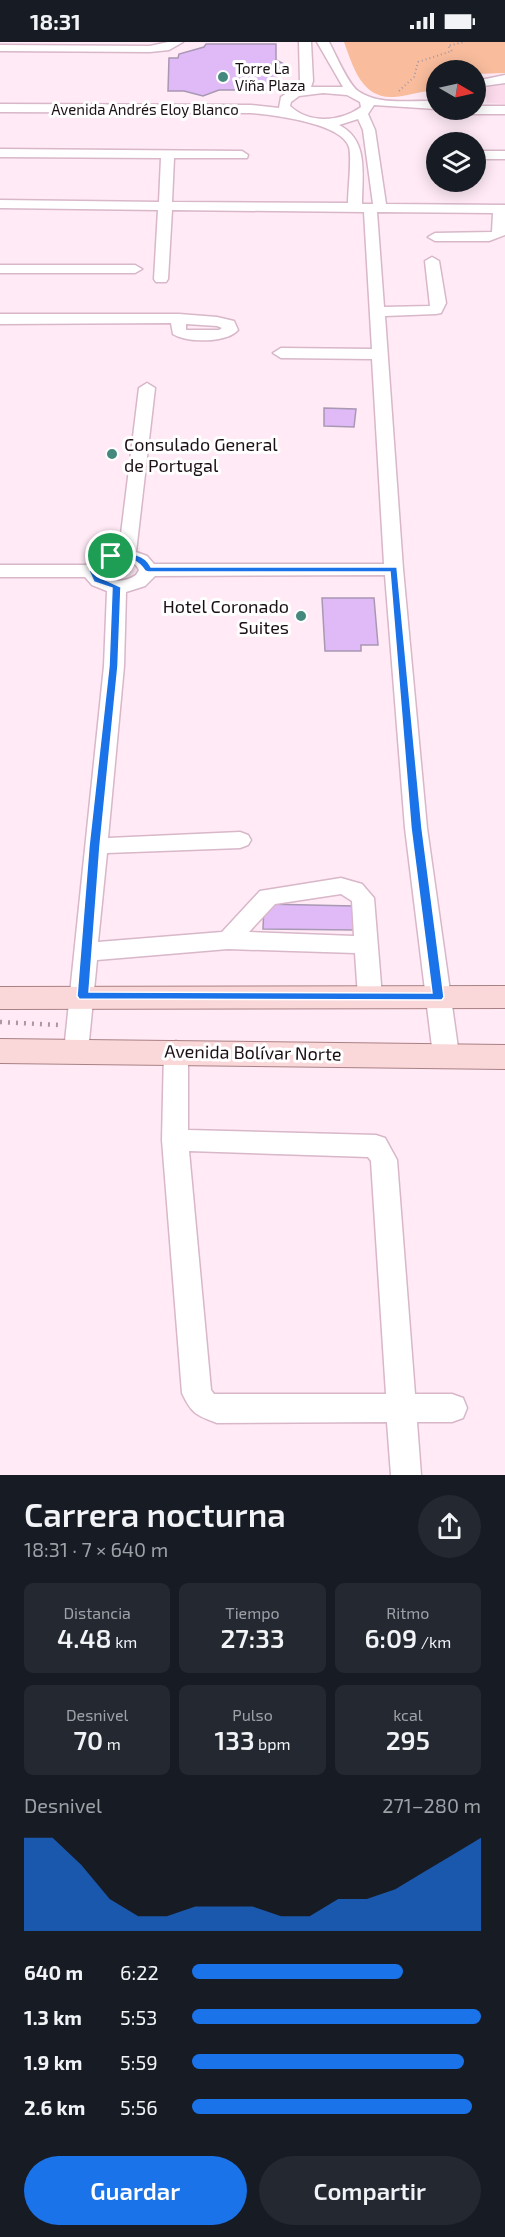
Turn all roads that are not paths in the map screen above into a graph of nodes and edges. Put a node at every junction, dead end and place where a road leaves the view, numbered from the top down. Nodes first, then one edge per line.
1 (177, 42) edge
2 (305, 42) edge
3 (323, 42) edge
4 (0, 48) edge
5 (505, 79) edge
6 (486, 82) edge
7 (292, 95) junction
8 (0, 101) edge
9 (361, 102) junction
10 (426, 105) edge
11 (486, 105) edge
12 (505, 105) edge
13 (0, 108) edge
14 (486, 110) edge
15 (505, 110) edge
16 (290, 113) junction
17 (322, 121) junction
18 (0, 153) edge
19 (168, 155) junction
20 (242, 155) dead end
21 (486, 155) edge
22 (505, 155) edge
23 (0, 204) edge
24 (165, 205) junction
25 (368, 207) junction
26 (503, 209) edge
27 (435, 237) dead end
28 (432, 261) dead end
29 (0, 269) edge
30 (135, 269) dead end
31 (161, 279) dead end
32 (376, 312) junction
33 (0, 319) edge
34 (179, 320) dead end
35 (281, 353) dead end
36 (379, 354) junction
37 (147, 388) dead end
38 (126, 555) junction
39 (394, 569) junction
40 (148, 570) junction
41 (93, 571) junction
42 (0, 572) edge
43 (117, 587) junction
44 (240, 840) dead end
45 (94, 846) junction
46 (228, 940) junction
47 (366, 945) junction
48 (85, 952) junction
49 (83, 996) junction
50 (370, 997) junction
51 (438, 997) junction
52 (505, 997) edge
53 (0, 998) edge
54 (0, 1051) edge
55 (76, 1051) junction
56 (176, 1051) junction
57 (446, 1055) junction
58 (505, 1057) edge
59 (175, 1140) junction
60 (400, 1408) junction
61 (452, 1408) dead end
62 (406, 1475) edge

1 - 4 street
2 - 7 street
3 - 9 street
5 - 6 street
7 - 8 street, Avenida Andrés Eloy Blanco
7 - 9 street, Avenida Andrés Eloy Blanco
7 - 16 street
9 - 10 street
9 - 17 street
9 - 25 street
11 - 12 street
13 - 16 street, Avenida Andrés Eloy Blanco
14 - 15 street
16 - 17 street, Avenida Andrés Eloy Blanco
17 - 25 street
18 - 19 street
19 - 20 street
19 - 24 street
21 - 22 street
23 - 24 street
24 - 25 street
24 - 31 street
25 - 26 street
25 - 32 street
26 - 27 street
28 - 32 street
29 - 30 street
32 - 36 street
33 - 34 street
35 - 36 street
36 - 39 street
37 - 38 street
38 - 40 street
38 - 41 street
39 - 40 street
39 - 51 street
40 - 43 street
41 - 42 street
41 - 43 street
43 - 45 street
44 - 45 street
45 - 48 street
46 - 47 street
46 - 47 street
46 - 48 street
47 - 50 street
48 - 49 street
49 - 50 main road
49 - 53 main road
49 - 55 street
50 - 51 main road
51 - 52 main road
51 - 57 street
54 - 55 main road, Avenida Bolívar Norte
55 - 56 main road, Avenida Bolívar Norte
56 - 57 main road, Avenida Bolívar Norte
56 - 59 street
57 - 58 main road, Avenida Bolívar Norte
59 - 60 street
59 - 60 street
60 - 61 street
60 - 62 street

